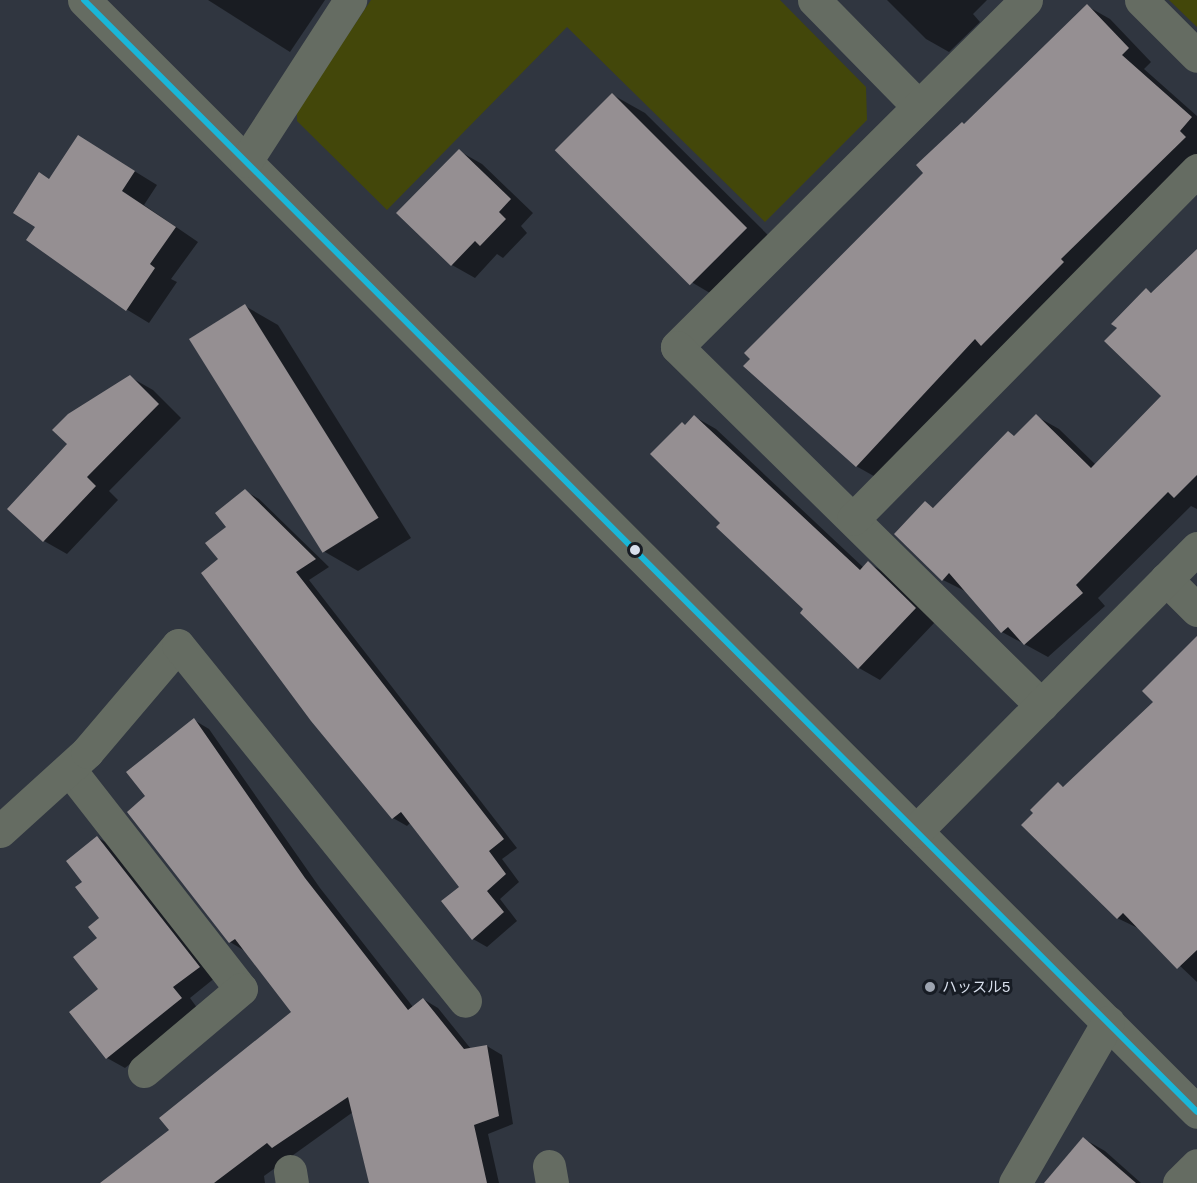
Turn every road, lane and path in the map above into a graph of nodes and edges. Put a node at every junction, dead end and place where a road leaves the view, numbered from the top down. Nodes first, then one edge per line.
1 (84, 0) edge
2 (350, 0) edge
3 (814, 0) edge
4 (1026, 0) edge
5 (1141, 0) edge
6 (1197, 56) edge
7 (918, 106) junction
8 (246, 161) junction
9 (1197, 170) edge
10 (853, 519) junction
11 (1197, 548) edge
12 (1166, 579) junction
13 (1197, 610) edge
14 (1041, 705) junction
15 (69, 770) junction
16 (0, 831) edge
17 (916, 831) junction
18 (465, 1001) dead end
19 (1108, 1022) junction
20 (144, 1071) dead end
21 (1197, 1112) edge
22 (1197, 1166) edge
23 (1015, 1183) edge
24 (1179, 1183) edge

1 - 8 street
2 - 8 street
3 - 7 street
4 - 7 street
5 - 6 street
7 - 10 street
8 - 17 street
9 - 10 street
10 - 14 street
11 - 12 street
12 - 13 street
12 - 14 street
14 - 17 street
15 - 16 street
15 - 18 street
15 - 20 street
17 - 19 street
19 - 21 street
19 - 23 street
22 - 24 street

